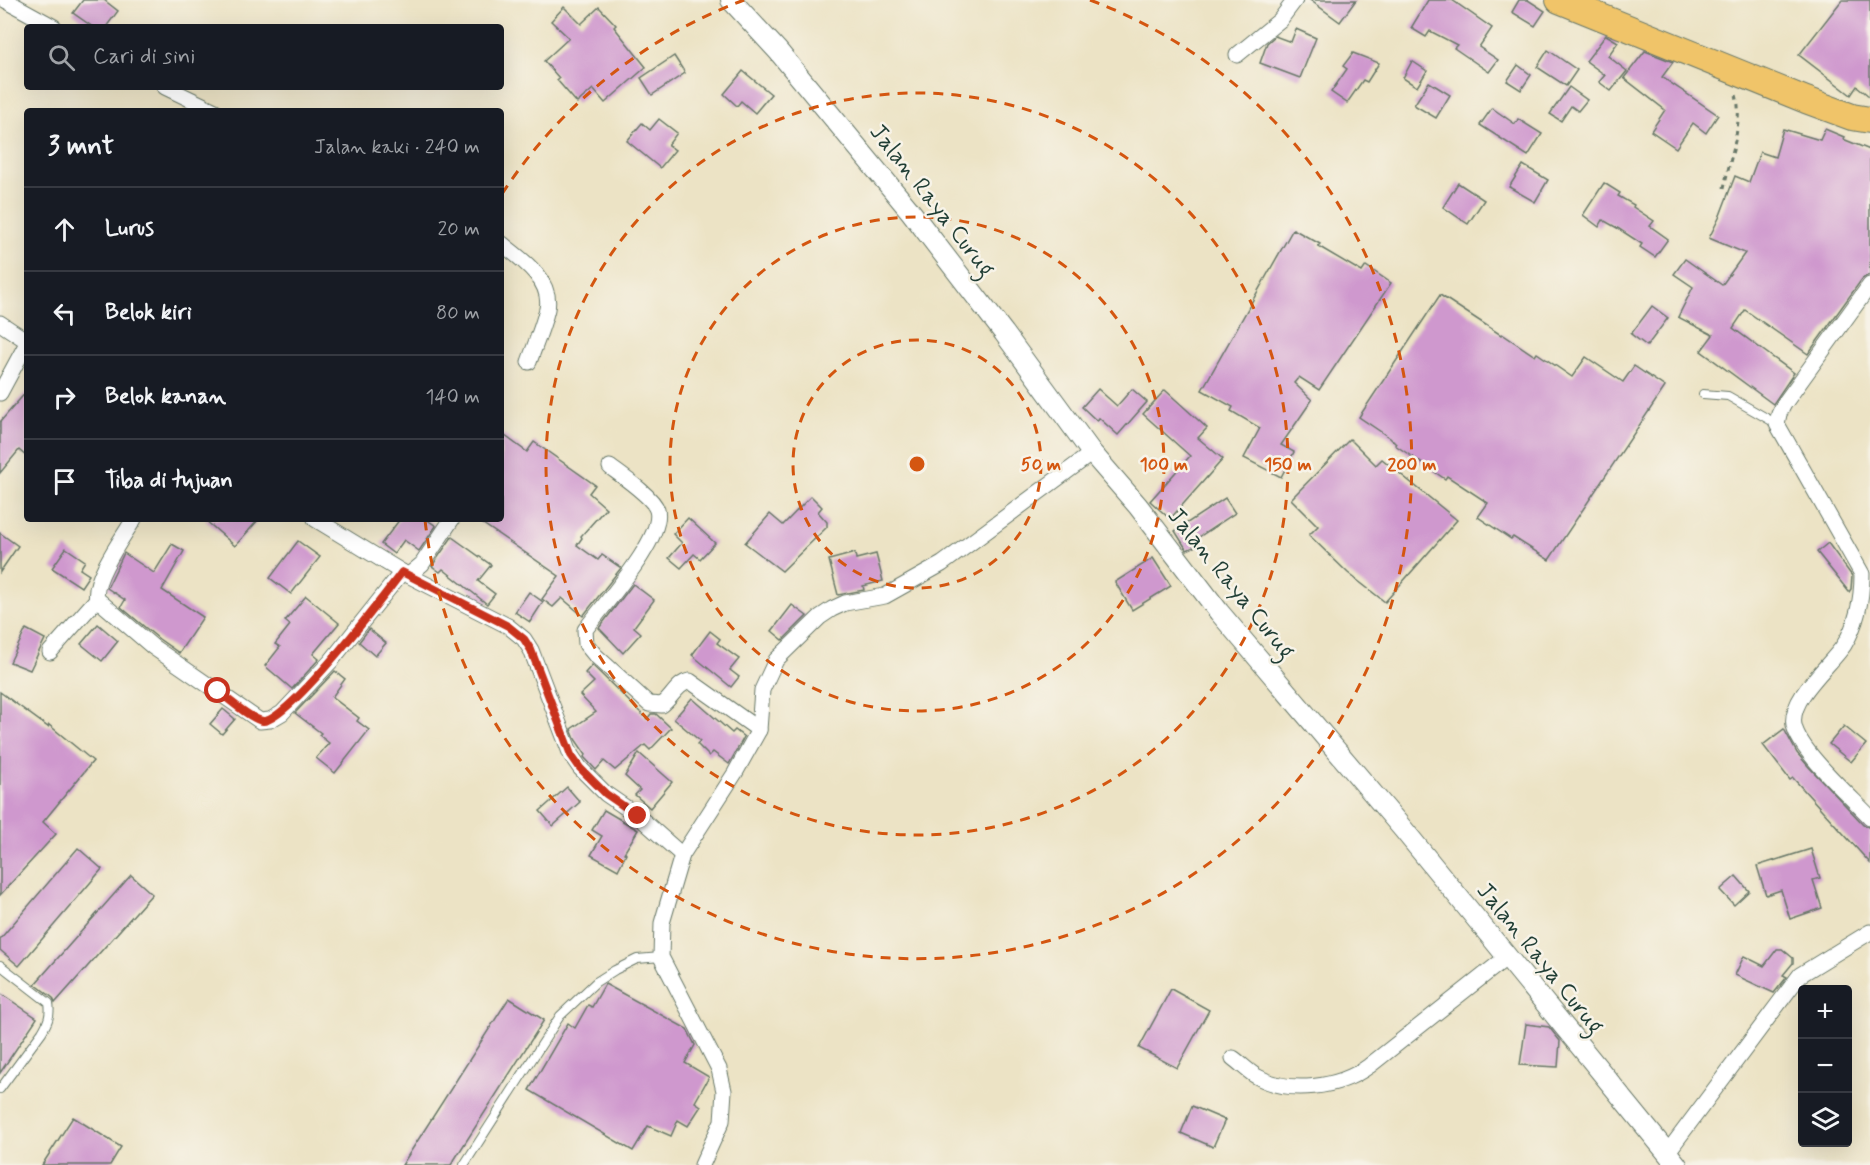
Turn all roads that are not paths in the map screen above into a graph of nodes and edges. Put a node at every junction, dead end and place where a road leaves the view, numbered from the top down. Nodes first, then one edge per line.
1 (5, 0) edge
2 (731, 0) edge
3 (1295, 0) edge
4 (1559, 0) edge
5 (49, 24) edge
6 (1237, 55) dead end
7 (171, 90) edge
8 (209, 108) edge
9 (1870, 120) edge
10 (504, 245) edge
11 (1870, 285) edge
12 (0, 323) edge
13 (24, 340) edge
14 (24, 348) edge
15 (529, 362) dead end
16 (0, 393) edge
17 (1702, 393) dead end
18 (1777, 424) junction
19 (1092, 453) junction
20 (610, 467) dead end
21 (132, 522) edge
22 (320, 522) edge
23 (450, 522) edge
24 (406, 574) junction
25 (97, 599) junction
26 (50, 652) dead end
27 (759, 730) junction
28 (1870, 817) edge
29 (682, 855) junction
30 (1870, 932) edge
31 (661, 957) junction
32 (1508, 957) junction
33 (0, 965) edge
34 (1233, 1058) dead end
35 (0, 1089) edge
36 (1672, 1159) edge
37 (464, 1165) edge
38 (702, 1165) edge

1 - 5 street
2 - 19 street, Jalan Raya Curug
3 - 6 street
4 - 9 main road
7 - 8 street
10 - 15 street
11 - 18 street
12 - 13 street
14 - 16 street
17 - 18 lane
18 - 28 street
19 - 27 street
19 - 32 street, Jalan Raya Curug
20 - 27 street
21 - 25 street
22 - 24 street
23 - 24 street
24 - 25 street
24 - 29 street
25 - 26 street
27 - 29 street
29 - 31 street
30 - 36 street
31 - 37 lane
31 - 38 street
32 - 34 street
32 - 36 street, Jalan Raya Curug
33 - 35 lane

